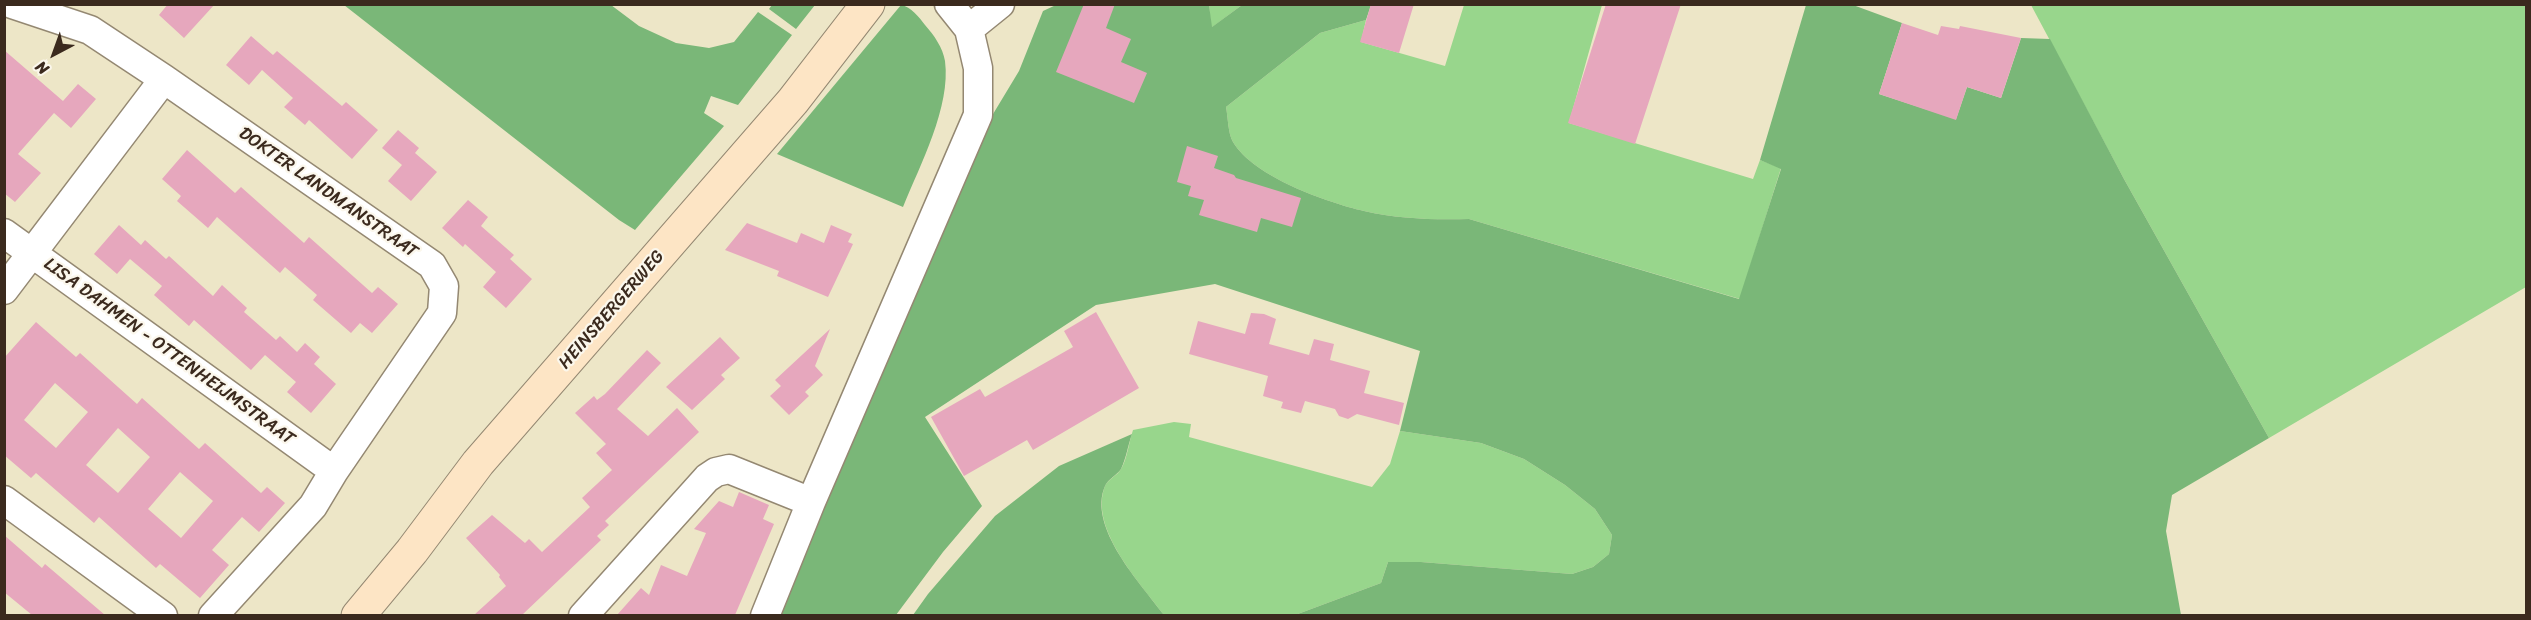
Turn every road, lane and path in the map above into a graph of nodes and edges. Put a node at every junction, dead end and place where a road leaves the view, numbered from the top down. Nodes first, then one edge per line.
1 (12, 4) edge
2 (949, 4) edge
3 (1000, 4) edge
4 (866, 8) edge
5 (969, 29) junction
6 (164, 79) junction
7 (4, 233) edge
8 (34, 254) junction
9 (4, 290) edge
10 (334, 471) junction
11 (4, 500) edge
12 (811, 502) junction
13 (163, 615) edge
14 (213, 615) edge
15 (358, 615) edge
16 (583, 615) edge
17 (765, 615) edge

1 - 6 street, DOKTER LANDMANSTRAAT
2 - 5 street
3 - 5 street
4 - 15 main road, HEINSBERGERWEG
5 - 12 street
6 - 8 street
6 - 10 street, DOKTER LANDMANSTRAAT
7 - 8 street, LISA DAHMEN - OTTENHEIJMSTRAAT
8 - 9 street
8 - 10 street, LISA DAHMEN - OTTENHEIJMSTRAAT
10 - 14 street, DOKTER LANDMANSTRAAT
11 - 13 street
12 - 16 street
12 - 17 street

